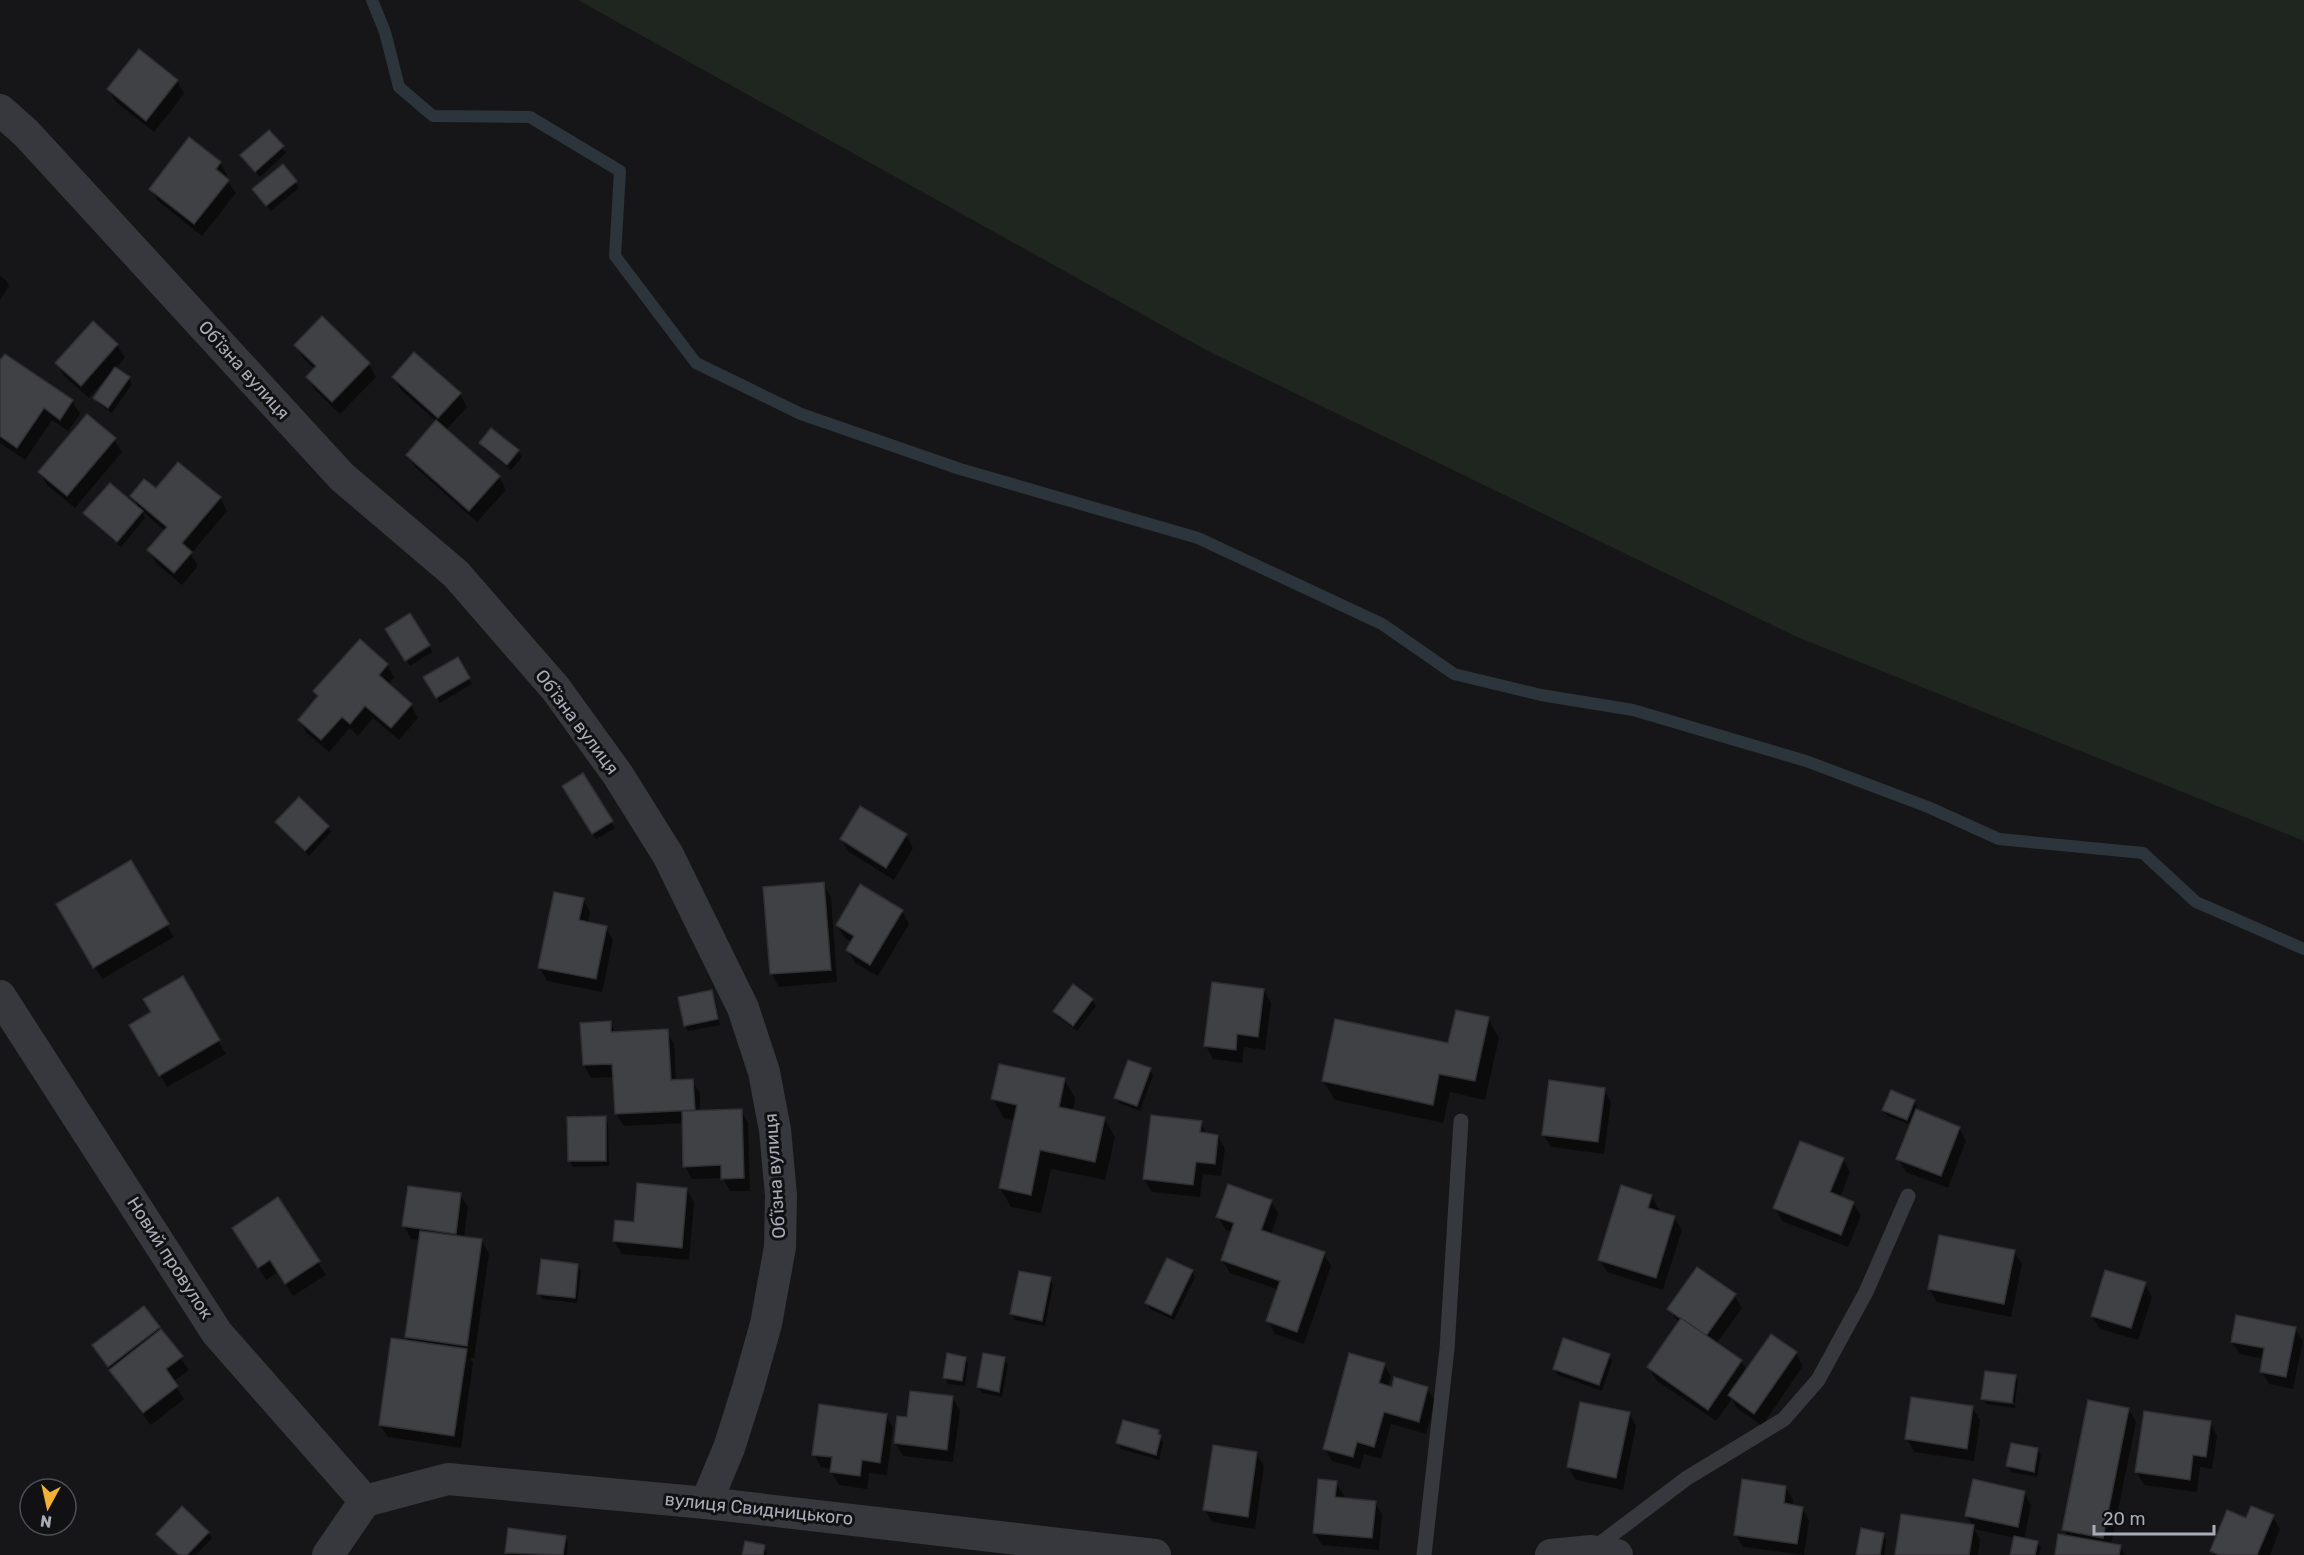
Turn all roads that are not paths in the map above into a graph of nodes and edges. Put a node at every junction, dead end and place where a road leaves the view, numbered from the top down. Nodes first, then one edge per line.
1 (0, 110) edge
2 (0, 996) edge
3 (1461, 1121) dead end
4 (1908, 1196) dead end
5 (365, 1501) junction
6 (706, 1503) junction
7 (1604, 1553) edge
8 (328, 1555) edge
9 (1155, 1555) edge
10 (1424, 1555) edge
11 (1551, 1555) edge

1 - 6 street, Обʼїзна вулиця
2 - 5 street, Новий провулок
3 - 10 lane
4 - 7 lane
5 - 6 street, вулиця Свидницького
5 - 8 street
6 - 9 street, вулиця Свидницького
7 - 11 street

